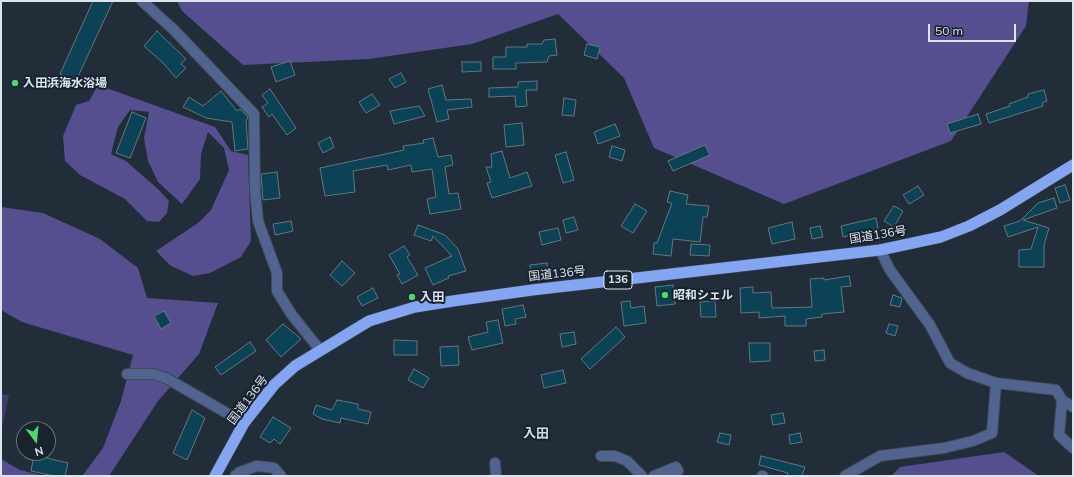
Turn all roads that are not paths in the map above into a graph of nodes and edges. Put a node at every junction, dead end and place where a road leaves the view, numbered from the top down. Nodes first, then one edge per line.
1 (142, 1) edge
2 (1073, 165) edge
3 (880, 250) junction
4 (320, 350) junction
5 (127, 374) dead end
6 (996, 383) junction
7 (1062, 400) junction
8 (1073, 407) edge
9 (244, 423) junction
10 (1073, 448) edge
11 (601, 456) dead end
12 (495, 463) dead end
13 (215, 476) edge
14 (235, 476) edge
15 (281, 476) edge
16 (496, 476) edge
17 (642, 476) edge
18 (654, 476) edge
19 (673, 476) edge
20 (845, 476) edge

1 - 4 street
2 - 3 highway, 国道136号 / 136
3 - 4 highway, 国道136号 / 136
3 - 6 street
4 - 9 highway, 国道136号 / 136
5 - 9 street
6 - 7 street
6 - 20 street
7 - 8 street
7 - 10 street
9 - 13 highway, 国道136号 / 136
11 - 17 street
12 - 16 street
14 - 15 street
18 - 19 street

